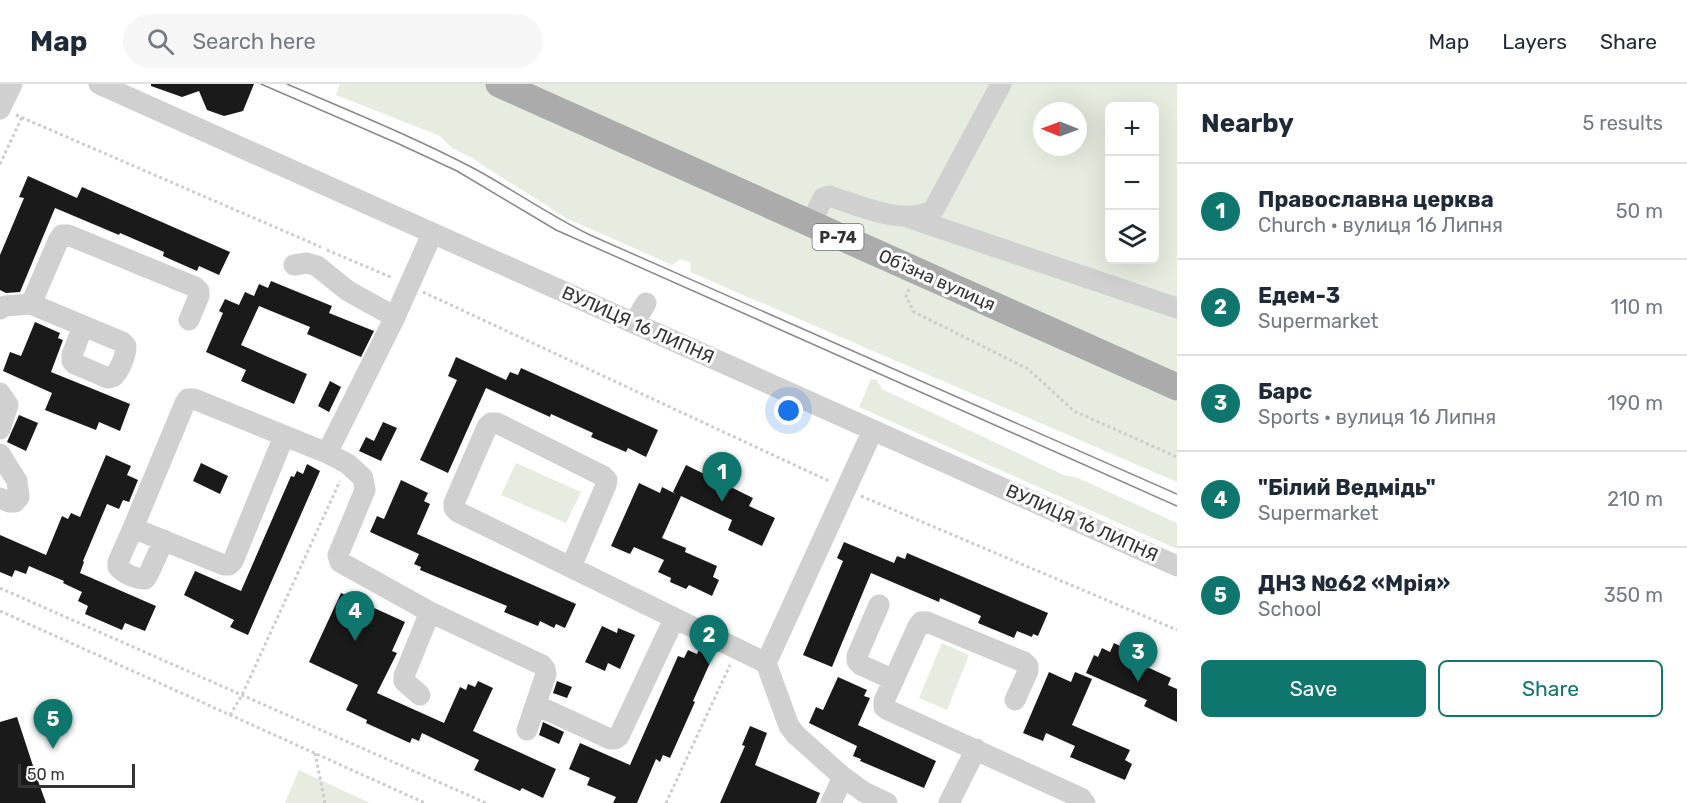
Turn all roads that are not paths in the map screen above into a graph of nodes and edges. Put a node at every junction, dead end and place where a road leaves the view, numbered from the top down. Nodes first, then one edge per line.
1 (12, 84) edge
2 (99, 84) edge
3 (499, 84) edge
4 (1000, 84) edge
5 (0, 109) edge
6 (906, 217) junction
7 (810, 225) junction
8 (432, 234) junction
9 (294, 265) dead end
10 (646, 303) dead end
11 (31, 304) junction
12 (1177, 308) edge
13 (0, 309) edge
14 (395, 317) junction
15 (189, 320) dead end
16 (634, 323) junction
17 (83, 327) dead end
18 (1177, 387) edge
19 (0, 393) edge
20 (0, 429) edge
21 (873, 430) junction
22 (284, 436) junction
23 (327, 453) junction
24 (0, 454) edge
25 (0, 498) edge
26 (133, 528) junction
27 (164, 540) junction
28 (1177, 566) edge
29 (571, 567) junction
30 (879, 605) dead end
31 (430, 612) junction
32 (674, 619) junction
33 (766, 663) junction
34 (894, 680) junction
35 (420, 695) dead end
36 (1015, 700) dead end
37 (536, 705) junction
38 (527, 730) dead end
39 (976, 749) junction
40 (843, 777) junction
41 (831, 803) edge
42 (888, 803) edge
43 (949, 803) edge
44 (1085, 803) edge

1 - 5 street
2 - 8 street, ВУЛИЦЯ 16 ЛИПНЯ
3 - 7 main road, Обʼїзна вулиця / Р-74
4 - 6 street
6 - 7 street
6 - 12 street
7 - 18 main road, Обʼїзна вулиця / Р-74
8 - 14 street
8 - 16 street, ВУЛИЦЯ 16 ЛИПНЯ
9 - 14 street
10 - 16 street
11 - 13 street
11 - 15 street
11 - 17 street
14 - 23 street
16 - 21 street, ВУЛИЦЯ 16 ЛИПНЯ
19 - 20 street
21 - 28 street, ВУЛИЦЯ 16 ЛИПНЯ
21 - 33 street
22 - 23 street
22 - 26 street
22 - 27 street
23 - 31 street
24 - 25 street
26 - 27 street
26 - 27 street
29 - 29 street
29 - 32 street
30 - 34 street
31 - 35 street
31 - 37 street
32 - 33 street
32 - 37 street
33 - 40 street
34 - 36 street
34 - 39 street
37 - 38 street
39 - 43 street
39 - 44 street
40 - 41 street
40 - 42 street

